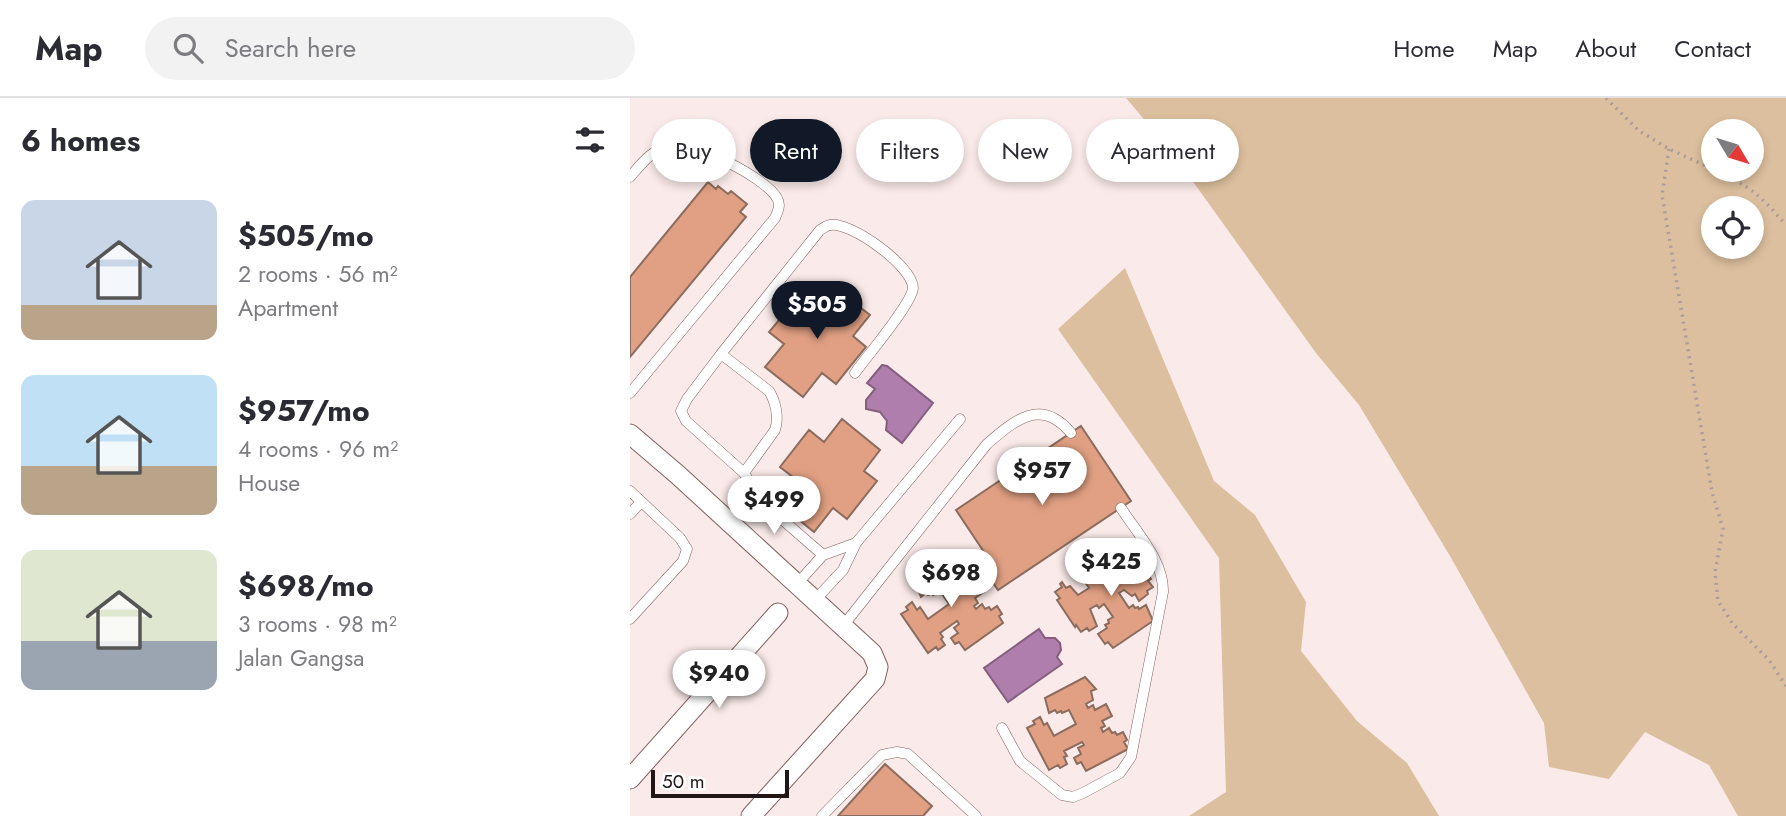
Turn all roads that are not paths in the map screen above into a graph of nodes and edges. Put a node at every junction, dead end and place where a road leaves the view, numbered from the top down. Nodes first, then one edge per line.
1 (630, 177) edge
2 (721, 354) junction
3 (855, 373) dead end
4 (634, 381) edge
5 (630, 393) edge
6 (960, 419) dead end
7 (1071, 433) dead end
8 (630, 434) edge
9 (744, 473) junction
10 (630, 491) edge
11 (641, 502) junction
12 (1121, 508) dead end
13 (630, 514) edge
14 (856, 542) junction
15 (823, 555) junction
16 (797, 584) junction
17 (815, 600) junction
18 (778, 613) dead end
19 (630, 619) edge
20 (843, 626) junction
21 (1002, 728) dead end
22 (630, 779) edge
23 (751, 816) edge
24 (822, 816) edge
25 (976, 816) edge

1 - 4 lane
2 - 3 lane
2 - 9 lane
2 - 9 lane
4 - 5 lane
6 - 14 lane
7 - 20 lane
8 - 16 street
9 - 15 lane
10 - 11 lane
11 - 13 lane
11 - 19 lane
12 - 21 lane
14 - 15 lane
14 - 17 lane
15 - 16 lane
16 - 17 street
17 - 20 street
18 - 22 street
20 - 23 street
24 - 25 lane

